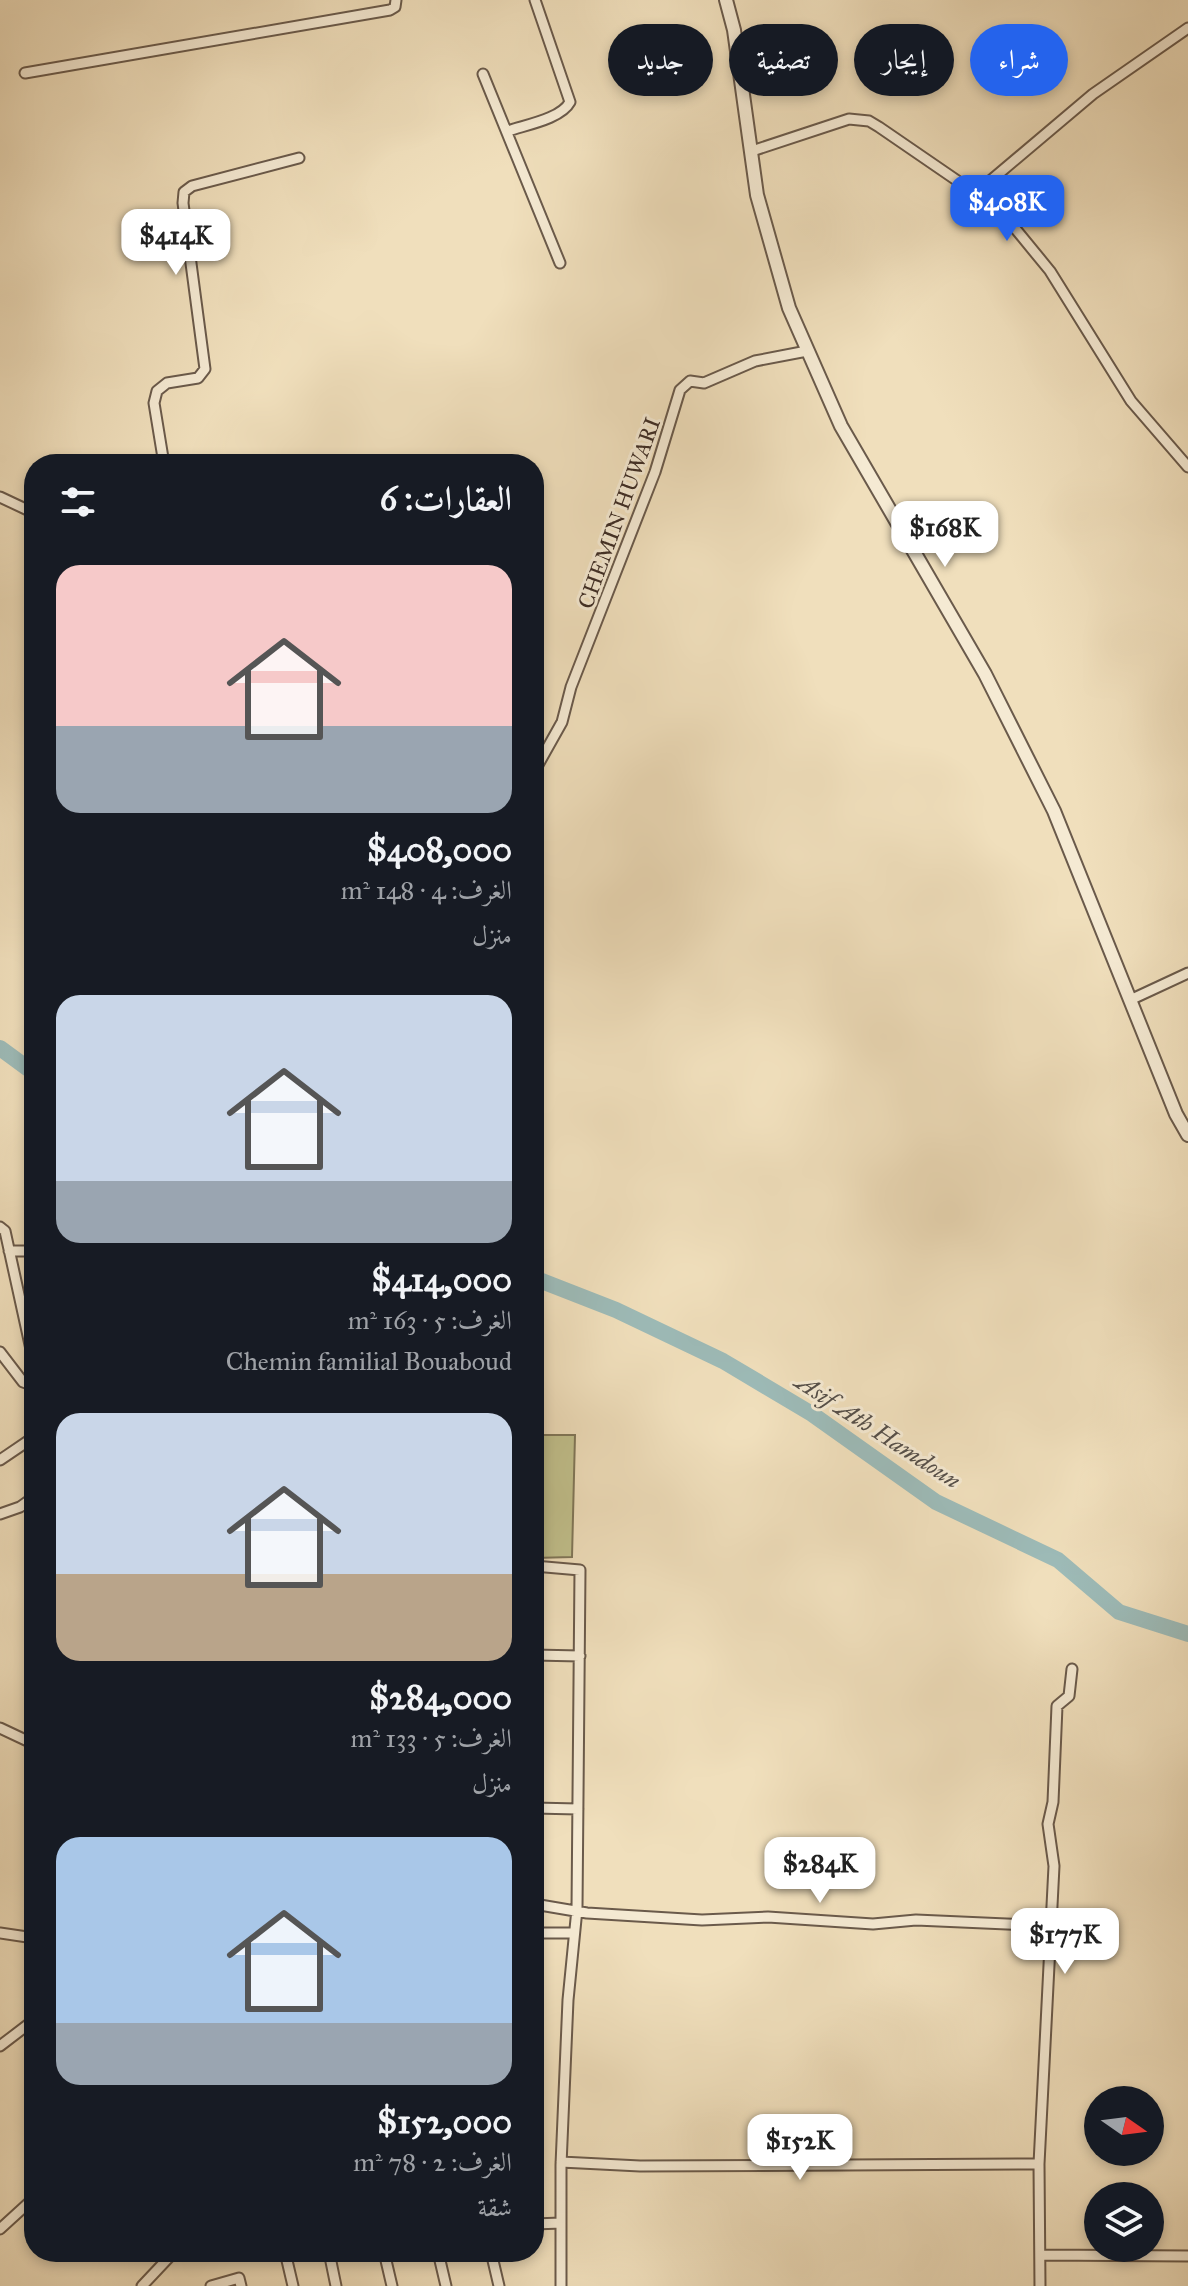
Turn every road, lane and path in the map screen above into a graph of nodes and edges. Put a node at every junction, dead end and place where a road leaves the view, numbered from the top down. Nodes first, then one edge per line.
1 (396, 0) edge
2 (535, 0) edge
3 (726, 0) edge
4 (1188, 28) edge
5 (25, 73) dead end
6 (483, 74) dead end
7 (508, 131) junction
8 (752, 151) junction
9 (299, 158) dead end
10 (977, 192) junction
11 (560, 263) dead end
12 (807, 351) junction
13 (162, 454) edge
14 (1188, 467) edge
15 (0, 497) edge
16 (24, 508) edge
17 (544, 754) edge
18 (1188, 973) edge
19 (1130, 1000) junction
20 (1188, 1135) edge
21 (0, 1227) edge
22 (9, 1251) junction
23 (24, 1251) edge
24 (24, 1318) edge
25 (1, 1357) edge
26 (24, 1382) edge
27 (24, 1444) edge
28 (0, 1460) edge
29 (24, 1504) edge
30 (0, 1514) edge
31 (544, 1567) edge
32 (544, 1655) edge
33 (580, 1656) junction
34 (1072, 1669) dead end
35 (0, 1728) edge
36 (24, 1739) edge
37 (544, 1808) edge
38 (578, 1809) junction
39 (544, 1905) edge
40 (577, 1909) junction
41 (1051, 1926) junction
42 (0, 1933) edge
43 (544, 1933) edge
44 (573, 1933) junction
45 (24, 1937) edge
46 (24, 2028) edge
47 (0, 2046) edge
48 (561, 2162) junction
49 (1039, 2164) junction
50 (24, 2207) edge
51 (544, 2223) edge
52 (561, 2223) junction
53 (0, 2229) edge
54 (1041, 2255) junction
55 (1188, 2256) edge
56 (165, 2262) edge
57 (287, 2262) edge
58 (331, 2262) edge
59 (386, 2262) edge
60 (440, 2262) edge
61 (493, 2262) edge
62 (142, 2286) edge
63 (211, 2286) edge
64 (241, 2286) edge
65 (293, 2286) edge
66 (336, 2286) edge
67 (392, 2286) edge
68 (446, 2286) edge
69 (499, 2286) edge
70 (561, 2286) edge
71 (1040, 2286) edge

1 - 5 street
2 - 7 street
3 - 8 street
4 - 10 street
6 - 7 street
7 - 11 street
8 - 10 street
8 - 12 street
9 - 13 street
10 - 14 street
12 - 17 street, CHEMIN HUWARI
12 - 19 street
15 - 16 street
18 - 19 street
19 - 20 street
21 - 22 street
22 - 23 street
22 - 24 street
25 - 26 street
27 - 28 street
29 - 30 street
31 - 33 street
32 - 33 street
33 - 38 street
34 - 41 street
35 - 36 street
37 - 38 street
38 - 40 street
39 - 40 street
40 - 41 street
40 - 44 street
41 - 49 street
42 - 45 street
43 - 44 street
44 - 48 street
46 - 47 street
48 - 49 street
48 - 52 street
49 - 54 street
50 - 53 street
51 - 52 street
52 - 70 street
54 - 55 street
54 - 71 street
56 - 62 street
57 - 65 street
58 - 66 street
59 - 67 street
60 - 68 street
61 - 69 street
63 - 64 street

